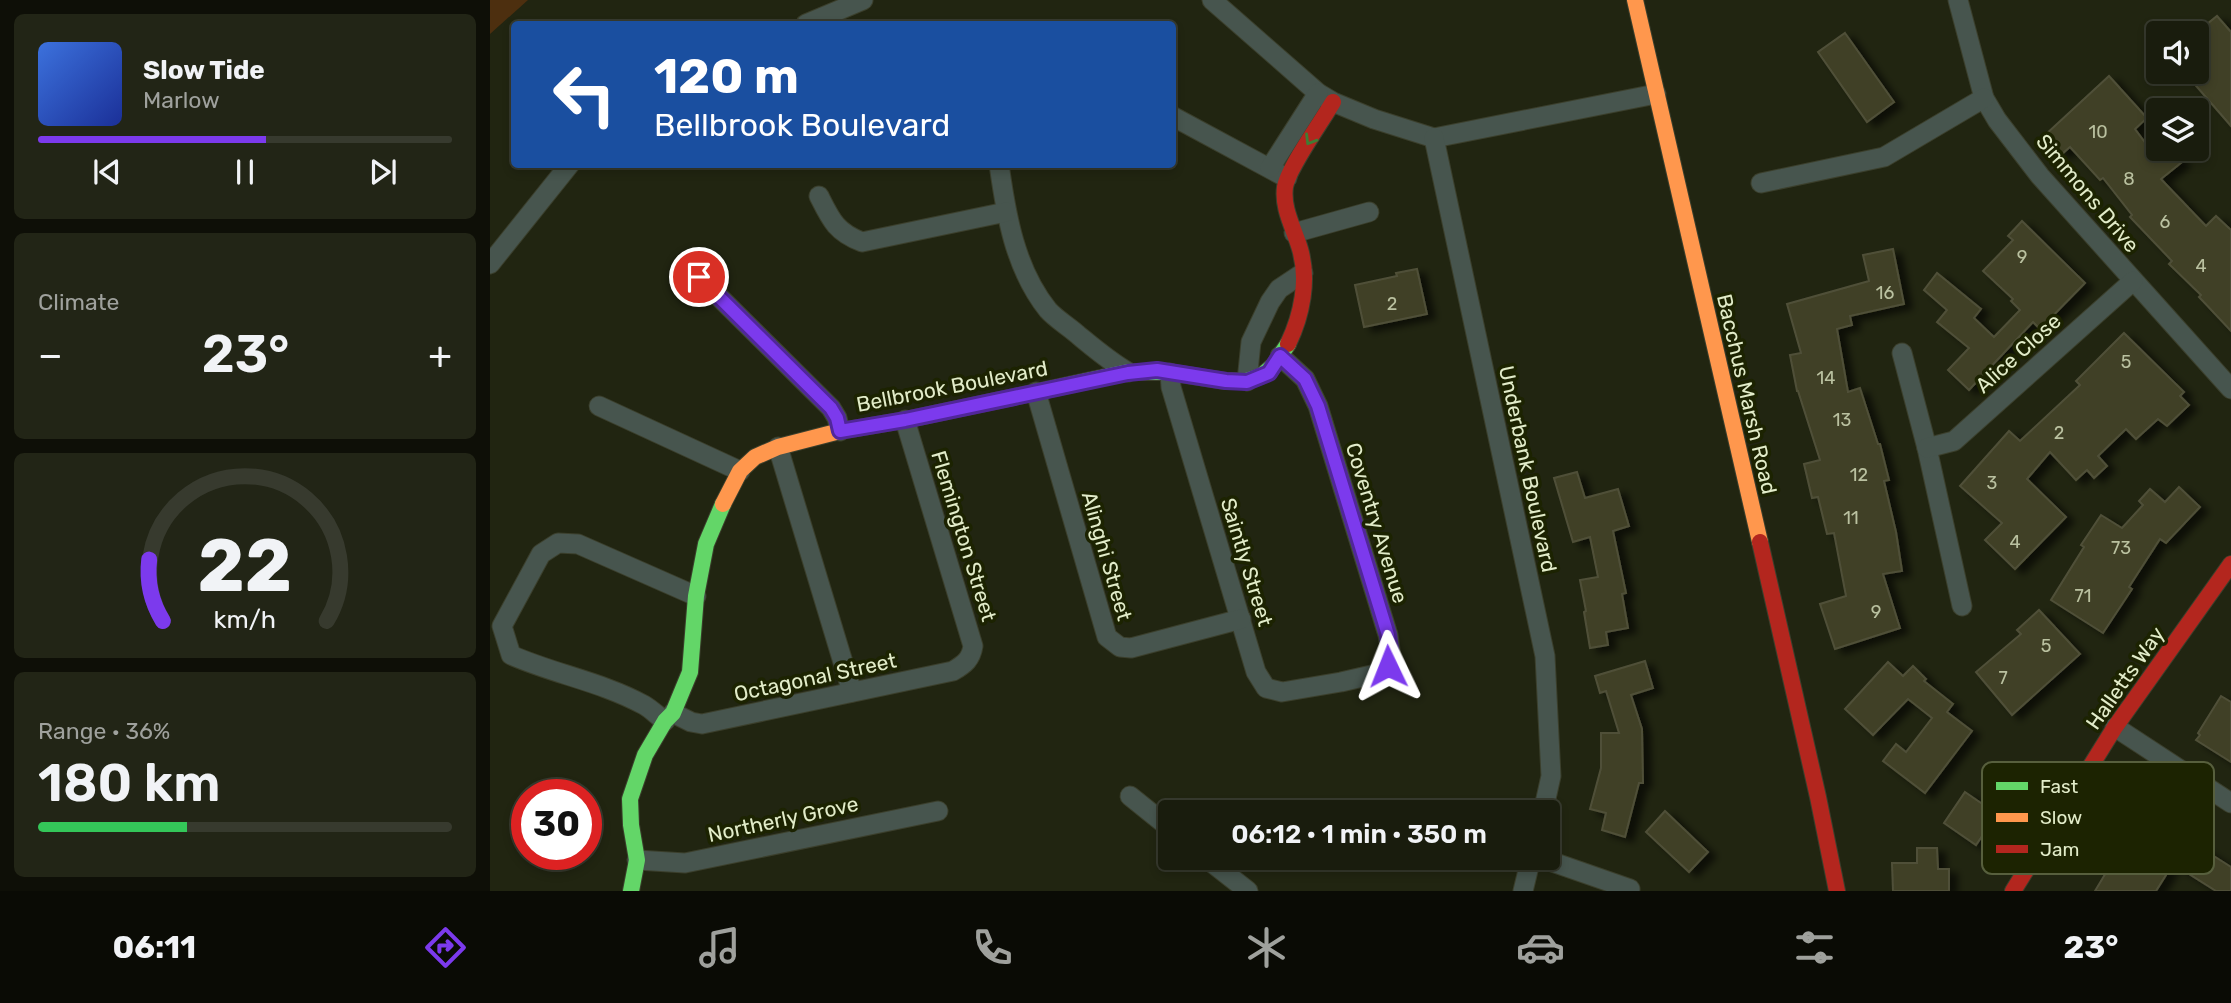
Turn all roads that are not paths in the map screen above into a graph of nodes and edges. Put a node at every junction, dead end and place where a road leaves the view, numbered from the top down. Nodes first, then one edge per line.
1 (863, 0) edge
2 (1212, 0) edge
3 (1635, 0) edge
4 (1958, 0) edge
5 (813, 21) edge
6 (1656, 94) junction
7 (1325, 97) junction
8 (1984, 98) junction
9 (1176, 118) edge
10 (1434, 138) junction
11 (566, 168) edge
12 (1000, 168) edge
13 (1279, 173) junction
14 (1761, 183) dead end
15 (819, 197) dead end
16 (1006, 212) junction
17 (1369, 212) dead end
18 (1294, 233) junction
19 (490, 264) edge
20 (1303, 273) junction
21 (699, 277) dead end
22 (2133, 281) junction
23 (1902, 353) dead end
24 (1280, 356) junction
25 (1128, 373) junction
26 (1170, 373) junction
27 (1247, 382) junction
28 (2231, 388) edge
29 (1036, 392) junction
30 (599, 405) dead end
31 (905, 420) junction
32 (840, 431) junction
33 (779, 447) junction
34 (1927, 448) junction
35 (740, 471) junction
36 (2231, 564) edge
37 (696, 596) junction
38 (1962, 606) dead end
39 (1241, 619) junction
40 (966, 664) joint
41 (1341, 682) joint
42 (852, 692) junction
43 (669, 717) junction
44 (2115, 727) junction
45 (2093, 762) edge
46 (2168, 762) edge
47 (2214, 792) edge
48 (1130, 796) dead end
49 (1818, 797) junction
50 (1546, 800) edge
51 (2231, 803) edge
52 (938, 811) dead end
53 (1158, 819) edge
54 (637, 860) junction
55 (1560, 865) edge
56 (1221, 870) edge
57 (1528, 870) edge
58 (2024, 874) edge
59 (1630, 889) dead end
60 (631, 891) edge
61 (1248, 891) edge
62 (1523, 891) edge
63 (1837, 891) edge
64 (1849, 891) edge
65 (2013, 891) edge

1 - 5 street
2 - 7 street
3 - 6 street, Bacchus Marsh Road
4 - 8 street, Simmons Drive
6 - 10 street
6 - 49 street, Bacchus Marsh Road
7 - 10 street
7 - 13 street
8 - 14 street
8 - 22 street, Simmons Drive
9 - 13 street
10 - 50 street, Underbank Boulevard
11 - 19 street
12 - 16 street
13 - 18 street
15 - 16 street
16 - 25 street
17 - 18 street
18 - 20 street
20 - 24 street
20 - 27 street
21 - 32 street
22 - 28 street, Simmons Drive
22 - 34 street, Alice Close
23 - 34 street
24 - 27 street
24 - 41 street, Coventry Avenue
25 - 26 street, Bellbrook Boulevard
25 - 29 street, Bellbrook Boulevard
26 - 27 street, Bellbrook Boulevard
26 - 39 street, Saintly Street
29 - 31 street, Bellbrook Boulevard
29 - 39 street, Alinghi Street
30 - 35 street
31 - 32 street, Bellbrook Boulevard
31 - 40 street, Flemington Street
32 - 33 street, Bellbrook Boulevard
33 - 35 street, Bellbrook Boulevard
33 - 42 street
34 - 38 street
35 - 37 street, Bellbrook Boulevard
36 - 44 street, Halletts Way
37 - 43 street, Bellbrook Boulevard
37 - 43 street, Octagonal Street
39 - 41 street, Saintly Street
40 - 42 street, Octagonal Street
42 - 43 street, Octagonal Street
43 - 54 street, Bellbrook Boulevard
44 - 45 street, Halletts Way
44 - 46 street
47 - 51 street
48 - 53 street
49 - 63 street, Bacchus Marsh Road
49 - 64 street, Bacchus Marsh Road
52 - 54 street, Northerly Grove
54 - 60 street, Bellbrook Boulevard
55 - 59 street
56 - 61 street
57 - 62 street
58 - 65 street, Halletts Way

